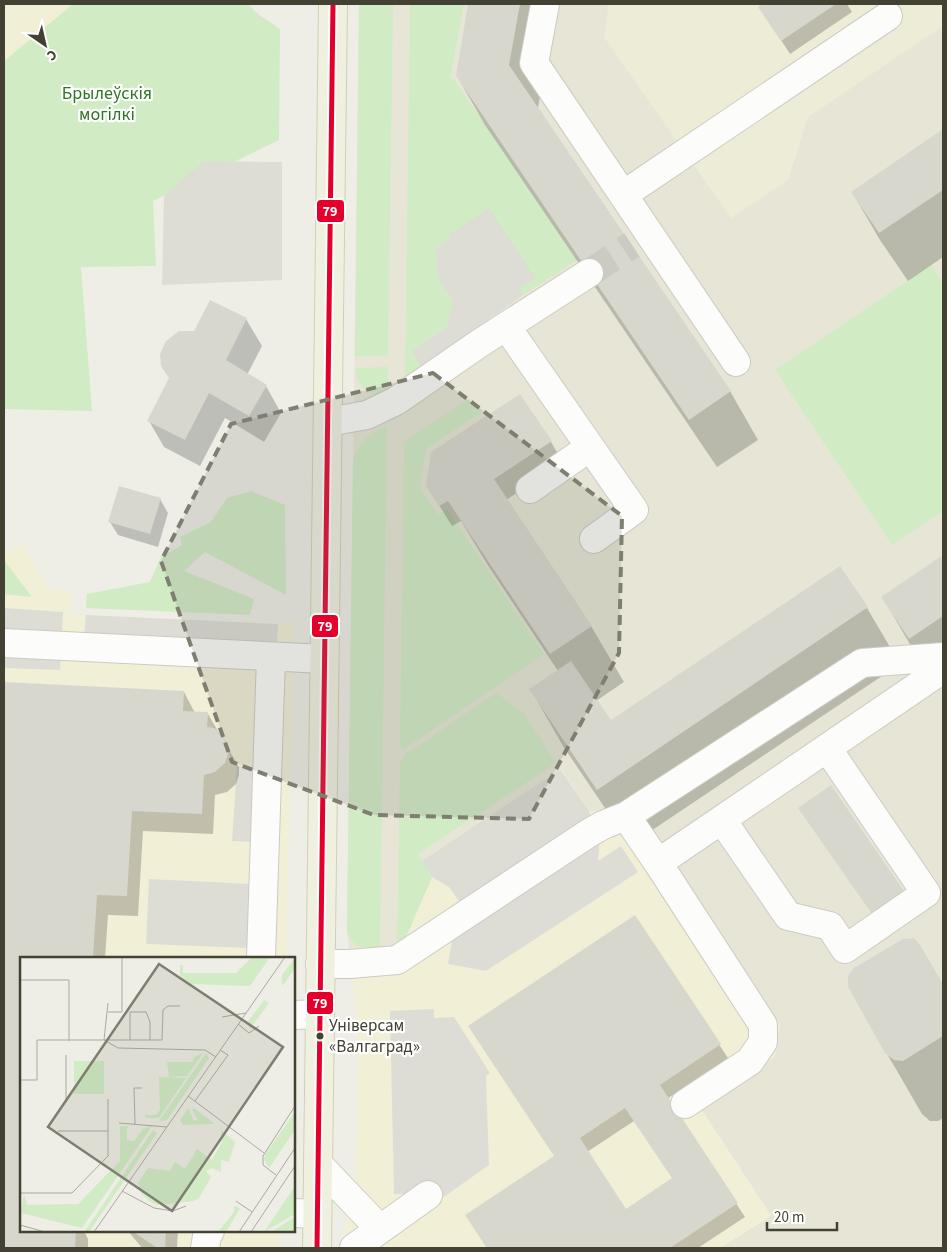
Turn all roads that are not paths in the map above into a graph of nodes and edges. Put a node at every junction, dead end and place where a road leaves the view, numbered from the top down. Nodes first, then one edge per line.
1 (333, 4) edge
2 (545, 4) edge
3 (888, 16) dead end
4 (623, 195) junction
5 (589, 273) tunnel mouth
6 (506, 326) junction
7 (736, 362) dead end
8 (328, 422) junction
9 (590, 447) junction
10 (530, 488) dead end
11 (594, 538) dead end
12 (4, 643) edge
13 (271, 657) junction
14 (943, 657) edge
15 (324, 659) junction
16 (943, 669) edge
17 (827, 748) junction
18 (626, 816) junction
19 (722, 820) junction
20 (658, 864) junction
21 (261, 957) edge
22 (320, 964) junction
23 (307, 1015) edge
24 (685, 1104) dead end
25 (318, 1164) junction
26 (428, 1195) dead end
27 (305, 1214) edge
28 (380, 1229) junction
29 (209, 1232) edge
30 (206, 1248) edge
31 (317, 1248) edge
32 (354, 1248) edge

1 - 8 main road
2 - 4 lane
3 - 4 lane
4 - 7 lane
5 - 6 lane
6 - 8 lane
6 - 9 lane
8 - 15 main road
9 - 10 lane
9 - 11 lane
12 - 13 lane
13 - 15 lane
13 - 21 lane
14 - 18 lane
15 - 22 main road
16 - 17 lane
17 - 19 lane
17 - 19 lane
18 - 20 lane
18 - 22 lane
19 - 20 lane
20 - 24 lane
22 - 23 main road
23 - 25 main road
25 - 27 main road
25 - 28 lane
26 - 28 lane
27 - 31 main road
28 - 32 lane
29 - 30 lane

